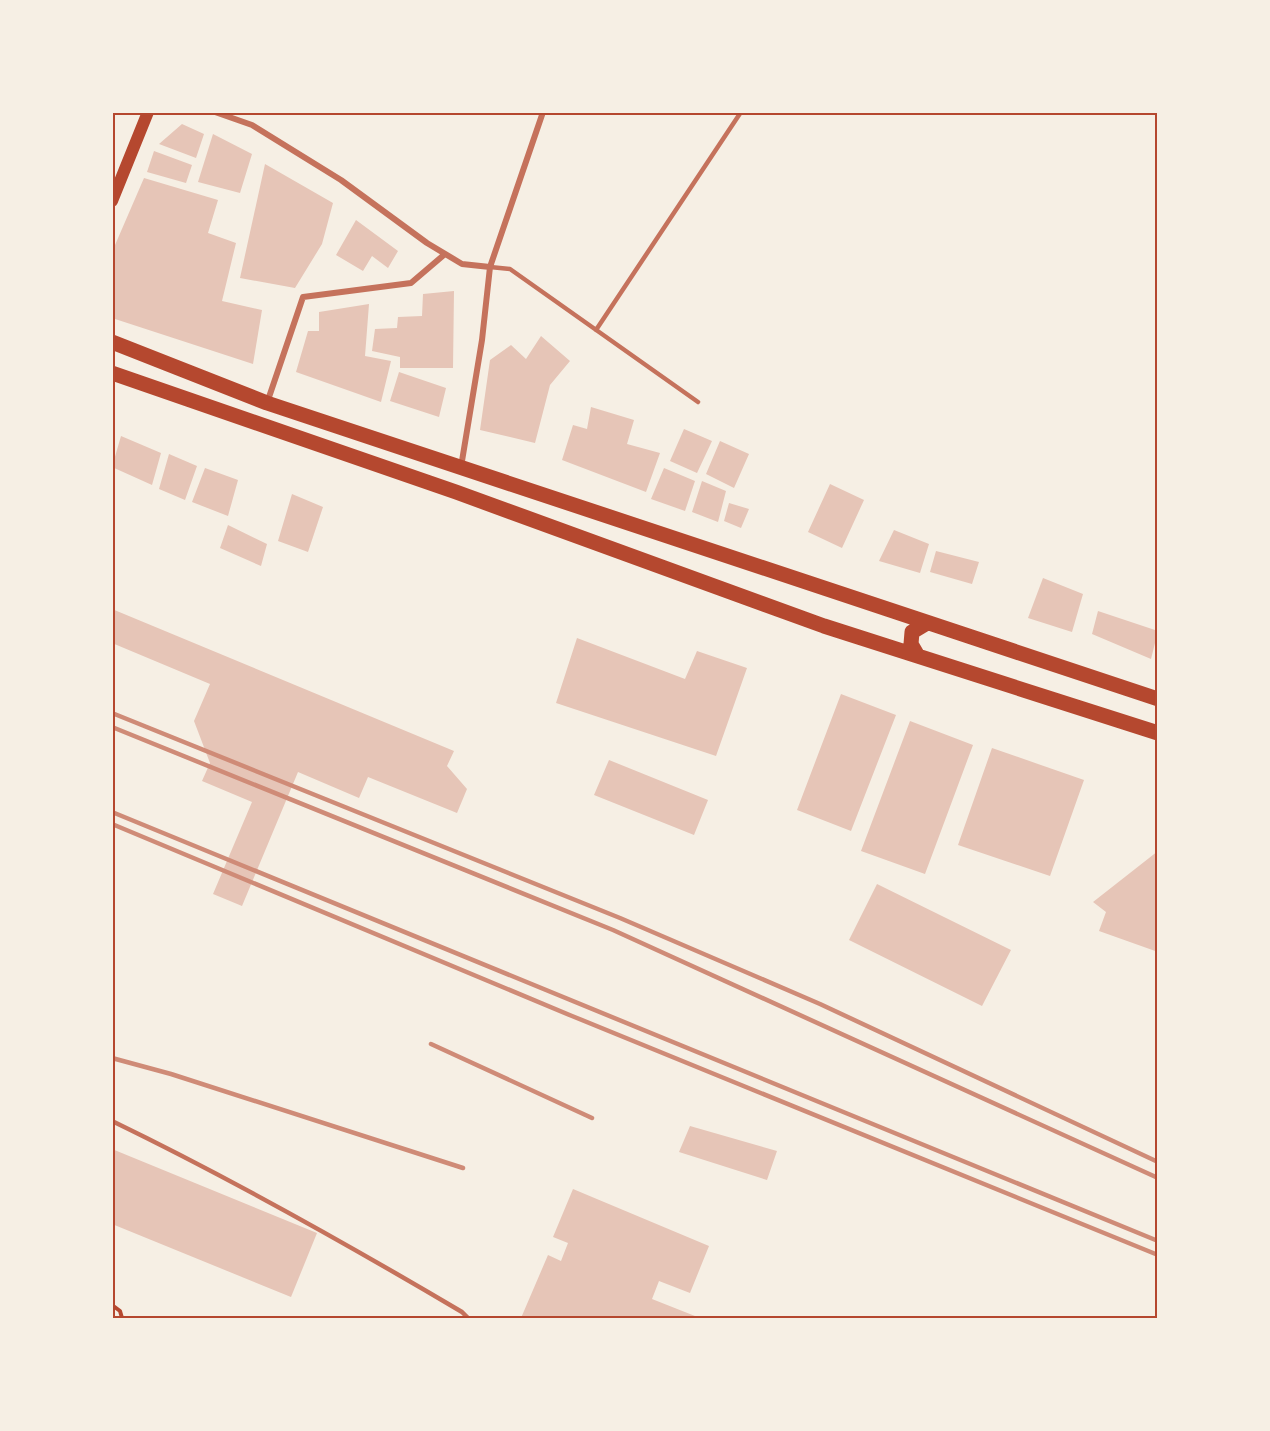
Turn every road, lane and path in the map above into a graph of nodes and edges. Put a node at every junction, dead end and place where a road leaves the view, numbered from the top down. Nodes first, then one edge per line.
1 (148, 112) edge
2 (215, 112) edge
3 (543, 112) edge
4 (741, 112) edge
5 (112, 201) edge
6 (445, 254) junction
7 (490, 267) junction
8 (596, 330) junction
9 (112, 342) edge
10 (112, 373) edge
11 (698, 402) dead end
12 (267, 403) junction
13 (461, 467) junction
14 (927, 623) junction
15 (918, 656) junction
16 (1158, 699) edge
17 (1158, 733) edge
18 (112, 1121) edge
19 (112, 1305) edge
20 (122, 1318) edge
21 (468, 1318) edge

1 - 5 main road
2 - 6 street
3 - 7 street
4 - 8 lane
6 - 7 street
6 - 12 street
7 - 8 lane
7 - 13 street
8 - 11 lane
9 - 12 main road
10 - 15 main road
12 - 13 main road
13 - 14 main road
14 - 15 main road
14 - 16 main road
15 - 17 main road
18 - 21 lane
19 - 20 path

